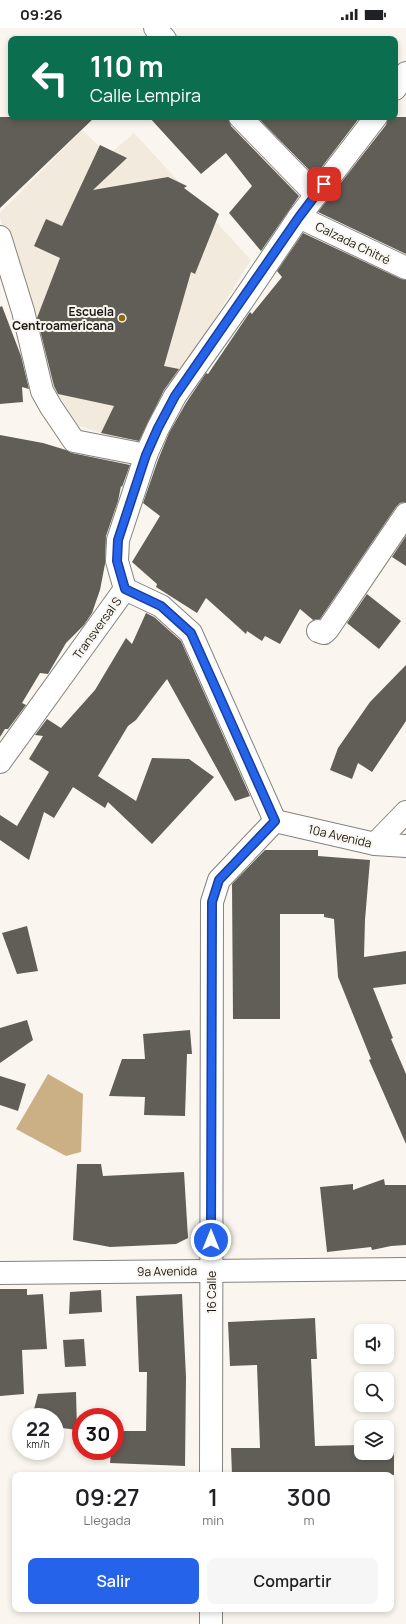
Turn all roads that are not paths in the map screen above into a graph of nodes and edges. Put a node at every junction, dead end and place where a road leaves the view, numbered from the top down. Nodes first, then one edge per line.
1 (155, 28) edge
2 (162, 36) edge
3 (406, 73) edge
4 (398, 85) edge
5 (243, 120) edge
6 (374, 120) edge
7 (316, 195) junction
8 (299, 217) junction
9 (0, 237) edge
10 (406, 268) edge
11 (146, 455) junction
12 (406, 514) edge
13 (125, 589) junction
14 (318, 631) dead end
15 (0, 762) edge
16 (406, 812) edge
17 (275, 821) junction
18 (375, 844) junction
19 (406, 846) edge
20 (406, 1269) edge
21 (211, 1271) junction
22 (0, 1273) edge
23 (211, 1472) edge
24 (211, 1612) edge
25 (211, 1624) edge

1 - 2 street
3 - 4 street
5 - 7 street
6 - 7 street, Transversal S
7 - 8 street, Transversal S
8 - 10 street, Calzada Chitré
8 - 11 street, Transversal S
9 - 11 street
11 - 13 street, Transversal S
12 - 14 street
13 - 15 street, Transversal S
13 - 17 street
16 - 18 street
17 - 18 street, 10a Avenida
17 - 21 street, 16 Calle
18 - 19 street, 10a Avenida
20 - 21 street, 9a Avenida
21 - 22 street, 9a Avenida
21 - 23 street, 16 Calle
24 - 25 street

